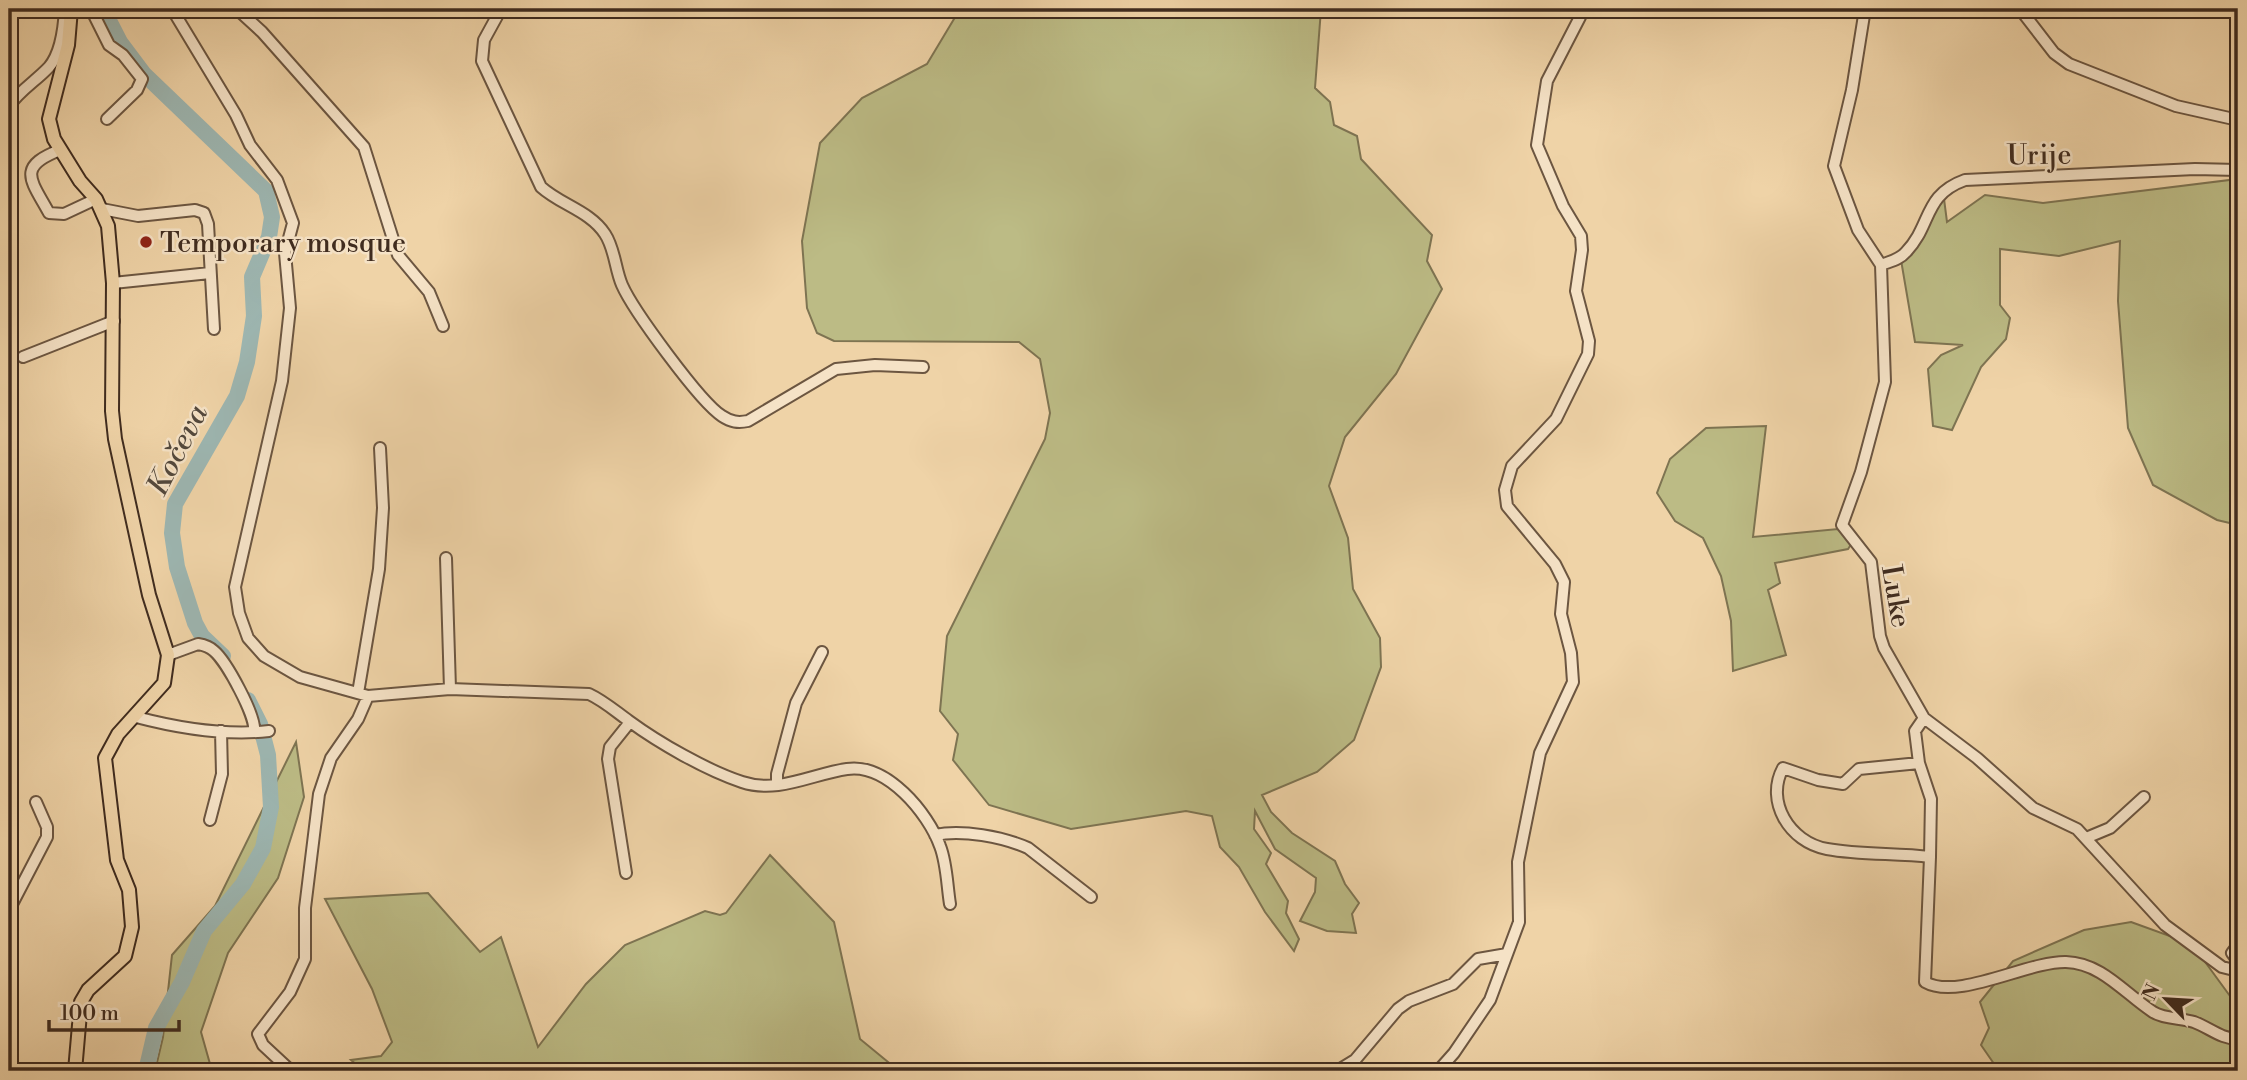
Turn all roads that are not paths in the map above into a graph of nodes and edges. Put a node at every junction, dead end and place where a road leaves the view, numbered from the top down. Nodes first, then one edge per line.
1 (65, 9) edge
2 (71, 9) edge
3 (91, 9) edge
4 (172, 9) edge
5 (237, 9) edge
6 (501, 9) edge
7 (1580, 9) edge
8 (1865, 9) edge
9 (2020, 9) edge
10 (9, 106) edge
11 (107, 119) dead end
12 (2238, 120) edge
13 (60, 150) junction
14 (2238, 170) edge
15 (99, 204) junction
16 (1881, 265) junction
17 (210, 273) junction
18 (113, 283) junction
19 (114, 321) junction
20 (443, 326) dead end
21 (214, 329) dead end
22 (23, 356) dead end
23 (923, 367) dead end
24 (380, 448) dead end
25 (446, 558) dead end
26 (822, 652) dead end
27 (168, 655) junction
28 (450, 689) junction
29 (363, 695) junction
30 (136, 716) junction
31 (1924, 718) junction
32 (630, 722) junction
33 (221, 731) junction
34 (1919, 763) junction
35 (778, 784) junction
36 (2144, 797) dead end
37 (36, 802) dead end
38 (210, 820) dead end
39 (936, 835) junction
40 (2086, 838) junction
41 (1930, 857) junction
42 (626, 873) dead end
43 (1091, 897) dead end
44 (950, 904) dead end
45 (9, 910) edge
46 (2225, 942) dead end
47 (2236, 953) edge
48 (1507, 954) junction
49 (2238, 971) edge
50 (2238, 1040) edge
51 (75, 1071) edge
52 (291, 1071) edge
53 (1338, 1071) edge
54 (1438, 1071) edge

1 - 10 street
2 - 13 main road
3 - 11 street
4 - 29 street
5 - 20 street
6 - 23 street
7 - 48 street
8 - 16 street
9 - 12 street
13 - 15 main road
13 - 15 street
14 - 16 street, Urije
15 - 17 street
15 - 18 main road
16 - 31 street, Luke
17 - 18 street
17 - 21 street
18 - 19 main road
19 - 22 street
19 - 27 main road
24 - 29 street
25 - 28 street
26 - 35 street
27 - 30 main road
27 - 33 street
28 - 29 street
28 - 32 street
29 - 52 street
30 - 33 street
30 - 51 main road
31 - 34 street
31 - 40 street, Luke
32 - 35 street
32 - 42 street
33 - 38 street
34 - 41 street
34 - 41 street
35 - 39 street
36 - 40 street
37 - 45 street
39 - 43 street
39 - 44 street
40 - 49 street, Luke
41 - 50 street
46 - 47 street
48 - 53 street
48 - 54 street

